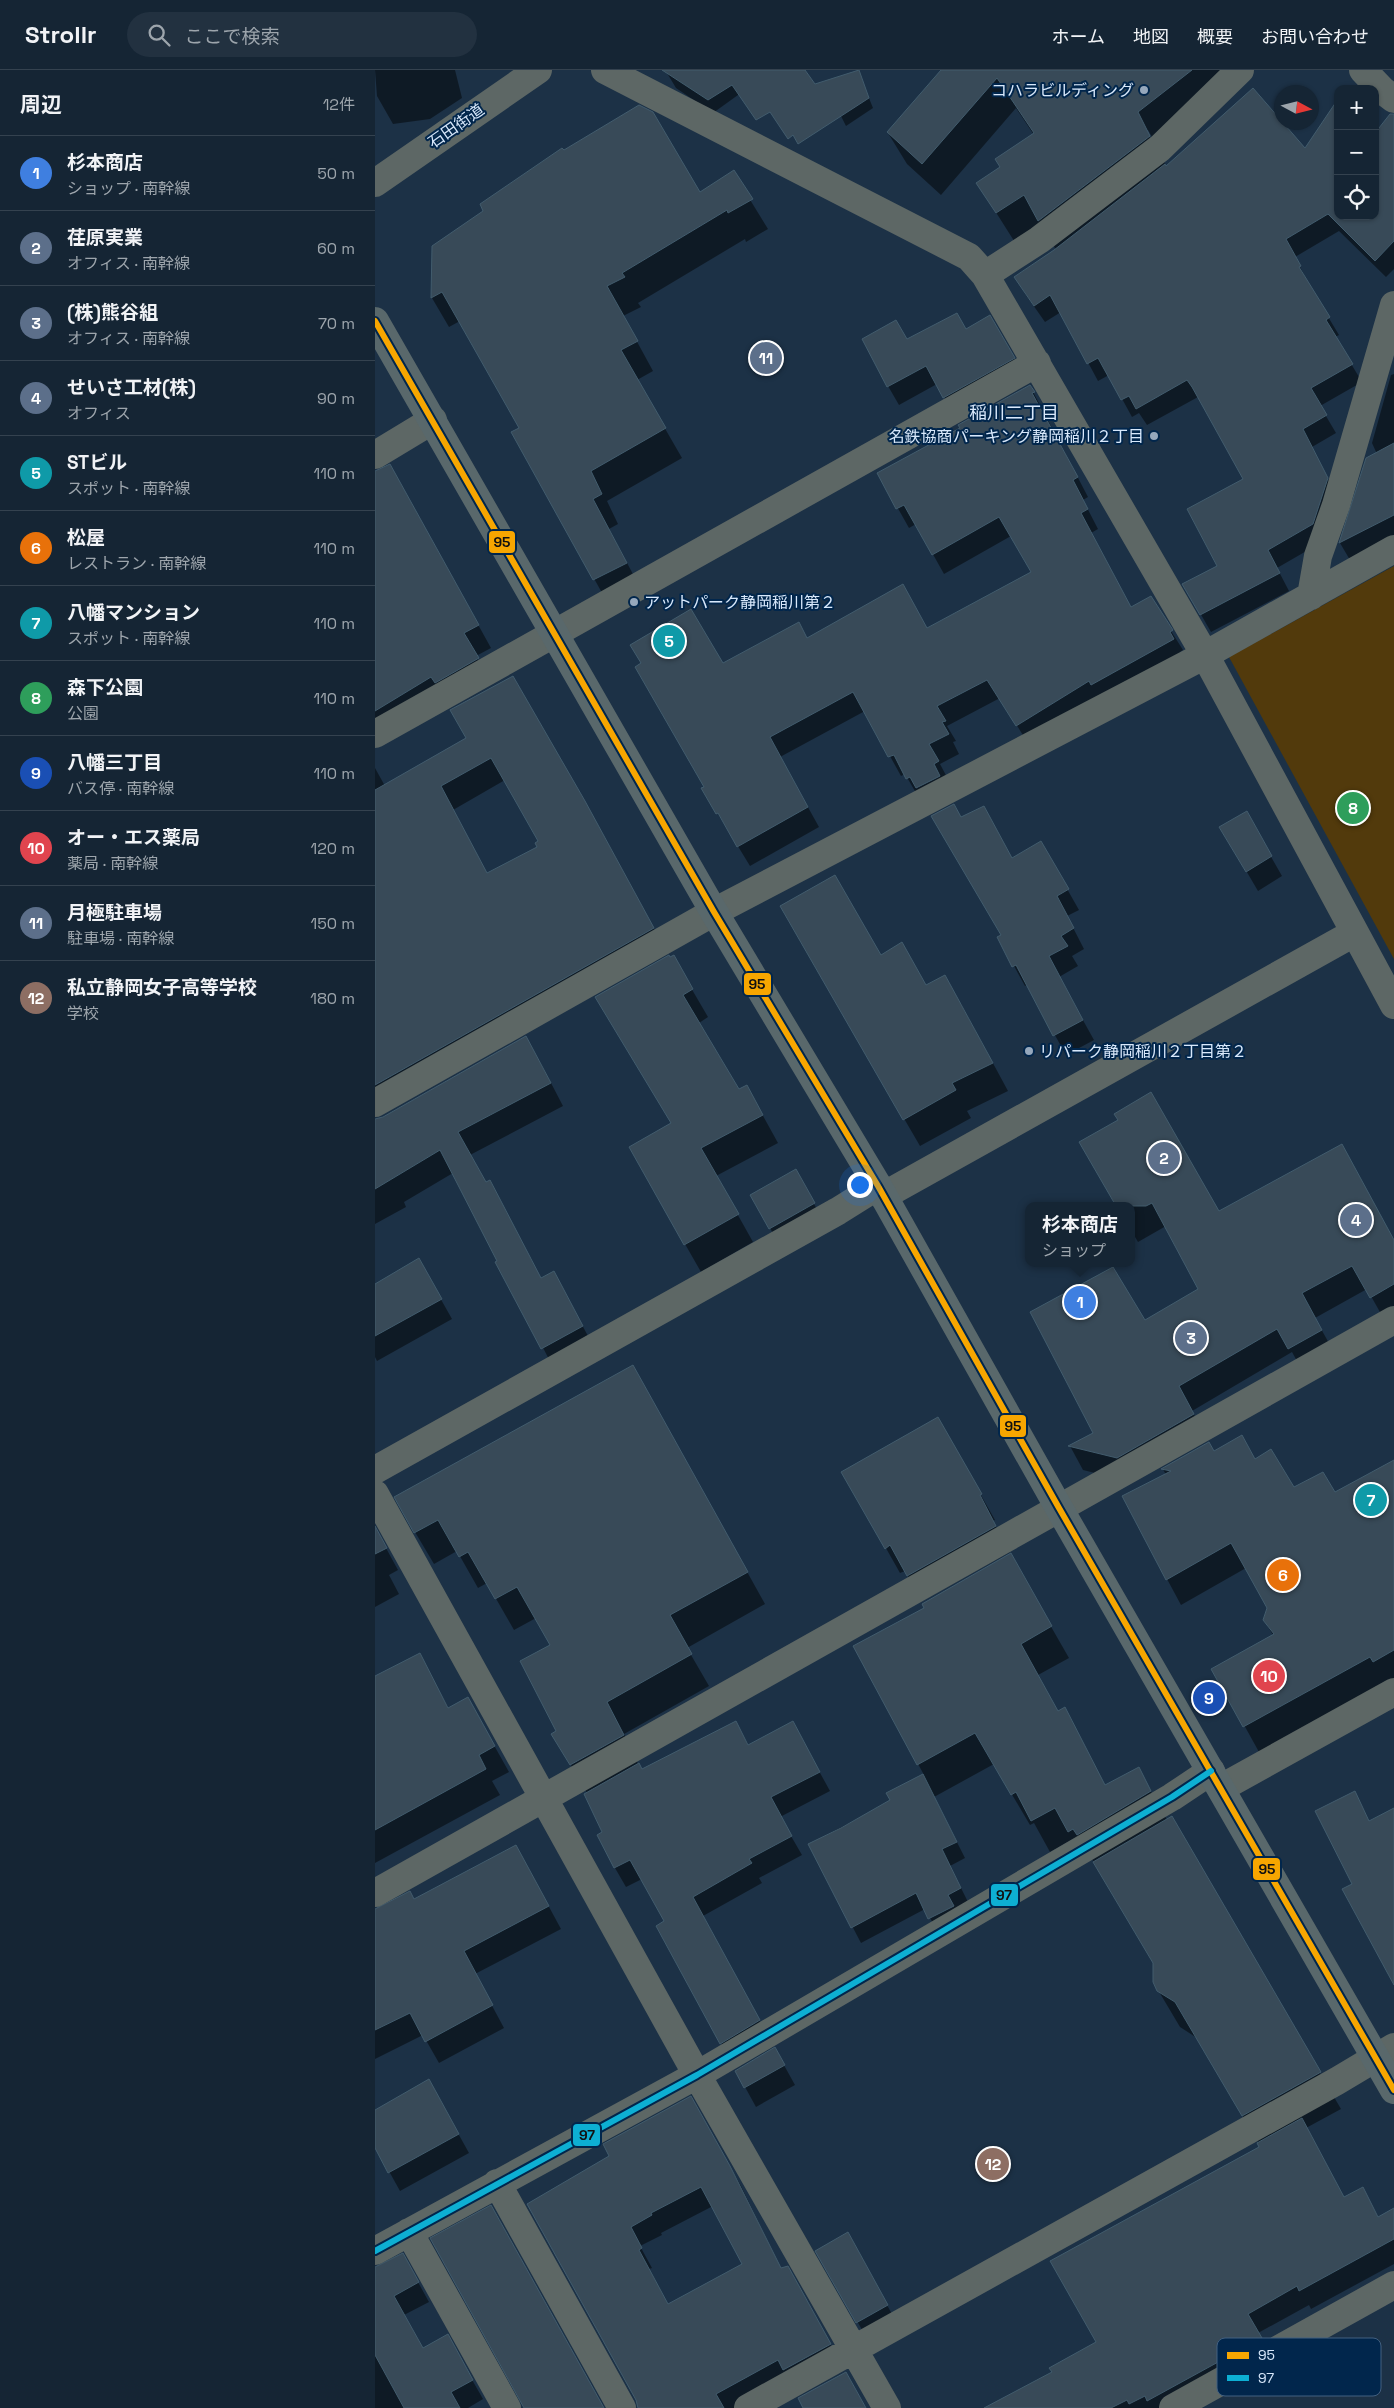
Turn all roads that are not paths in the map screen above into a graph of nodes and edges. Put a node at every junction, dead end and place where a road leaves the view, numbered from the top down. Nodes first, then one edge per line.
1 (538, 70) edge
2 (605, 70) edge
3 (1240, 70) edge
4 (1363, 70) edge
5 (1394, 99) edge
6 (375, 183) edge
7 (985, 275) junction
8 (1394, 305) edge
9 (375, 320) edge
10 (1037, 363) junction
11 (433, 420) junction
12 (375, 455) edge
13 (1394, 549) edge
14 (1311, 596) junction
15 (555, 634) junction
16 (1205, 655) junction
17 (375, 734) edge
18 (714, 912) junction
19 (1354, 933) junction
20 (1394, 1005) edge
21 (375, 1103) edge
22 (881, 1191) junction
23 (1394, 1320) edge
24 (375, 1470) edge
25 (375, 1494) edge
26 (1059, 1508) junction
27 (1394, 1692) edge
28 (1216, 1780) junction
29 (545, 1798) junction
30 (375, 1893) edge
31 (1385, 2052) edge
32 (697, 2074) junction
33 (1394, 2090) edge
34 (497, 2183) junction
35 (409, 2232) junction
36 (375, 2251) edge
37 (1394, 2285) edge
38 (1299, 2338) edge
39 (855, 2350) junction
40 (1217, 2384) edge
41 (507, 2408) edge
42 (622, 2408) edge
43 (748, 2408) edge
44 (887, 2408) edge
45 (1173, 2408) edge

1 - 6 street, 石田街道
2 - 7 street
3 - 7 street
4 - 5 street
7 - 10 street
8 - 14 street
9 - 11 main road
10 - 15 street
10 - 16 street
11 - 12 street
11 - 15 main road
13 - 14 street
14 - 16 street
15 - 17 street
15 - 18 main road
16 - 18 street
16 - 19 street
18 - 21 street
18 - 22 main road
19 - 20 street
19 - 22 street
22 - 24 street
22 - 26 main road
23 - 26 street
25 - 29 street
26 - 28 main road
26 - 29 street
27 - 28 street
28 - 31 main road
28 - 32 street
29 - 30 street
29 - 32 street
31 - 33 main road
31 - 39 street
32 - 34 street
32 - 39 street
34 - 35 street
34 - 42 street
35 - 36 street
35 - 41 street
37 - 38 street
39 - 43 street
39 - 44 street
40 - 45 street

